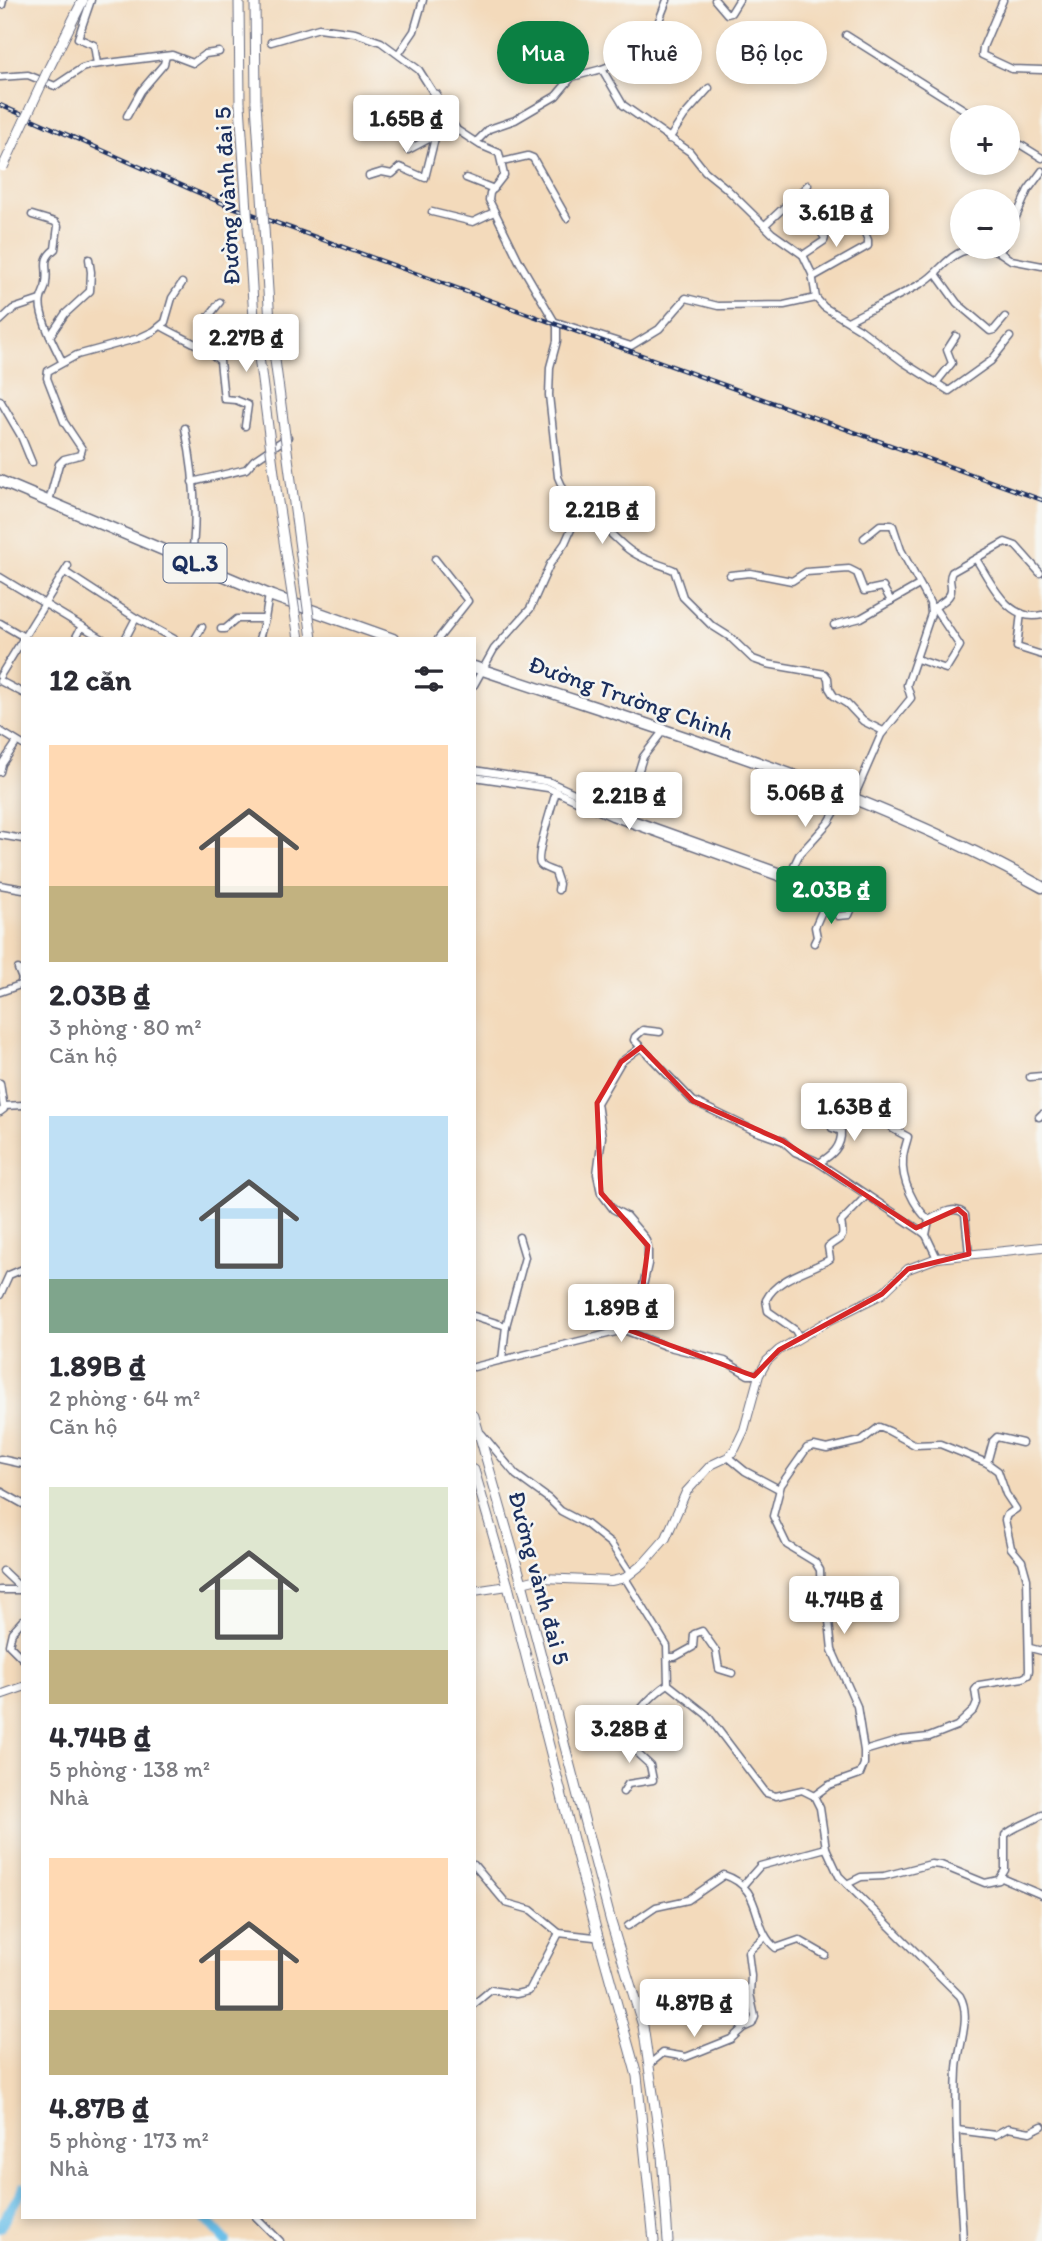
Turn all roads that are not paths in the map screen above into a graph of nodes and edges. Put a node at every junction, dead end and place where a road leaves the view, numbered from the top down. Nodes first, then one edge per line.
1 (83, 0) edge
2 (91, 0) edge
3 (239, 0) edge
4 (254, 0) edge
5 (423, 0) edge
6 (667, 0) edge
7 (715, 0) edge
8 (739, 0) edge
9 (1003, 0) edge
10 (846, 36) dead end
11 (271, 42) dead end
12 (219, 52) dead end
13 (399, 53) junction
14 (166, 56) junction
15 (97, 64) junction
16 (602, 69) junction
17 (1042, 70) edge
18 (0, 77) edge
19 (709, 88) dead end
20 (437, 94) junction
21 (369, 105) dead end
22 (957, 105) edge
23 (127, 116) dead end
24 (402, 117) junction
25 (393, 121) dead end
26 (453, 125) junction
27 (436, 134) junction
28 (669, 139) junction
29 (476, 142) junction
30 (1020, 144) edge
31 (408, 150) dead end
32 (1042, 158) edge
33 (502, 162) junction
34 (2, 171) edge
35 (1042, 171) edge
36 (369, 176) dead end
37 (466, 178) dead end
38 (808, 185) dead end
39 (494, 189) junction
40 (1020, 208) edge
41 (432, 212) dead end
42 (494, 212) junction
43 (32, 215) dead end
44 (567, 218) dead end
45 (765, 225) junction
46 (818, 228) dead end
47 (863, 229) dead end
48 (803, 256) junction
49 (89, 259) dead end
50 (950, 259) edge
51 (1010, 259) edge
52 (1042, 265) edge
53 (936, 274) junction
54 (813, 278) junction
55 (182, 283) dead end
56 (816, 298) junction
57 (40, 300) junction
58 (220, 302) dead end
59 (1005, 317) dead end
60 (0, 321) edge
61 (848, 321) junction
62 (556, 322) junction
63 (161, 326) junction
64 (50, 336) junction
65 (956, 337) dead end
66 (1010, 337) dead end
67 (199, 345) junction
68 (62, 361) junction
69 (936, 383) junction
70 (0, 400) edge
71 (245, 426) dead end
72 (185, 428) dead end
73 (288, 436) dead end
74 (32, 463) dead end
75 (0, 481) edge
76 (192, 482) junction
77 (49, 501) junction
78 (576, 518) junction
79 (863, 538) dead end
80 (435, 559) dead end
81 (976, 559) junction
82 (191, 562) junction
83 (1040, 573) dead end
84 (730, 575) dead end
85 (0, 578) edge
86 (919, 585) junction
87 (269, 595) junction
88 (891, 601) junction
89 (44, 605) junction
90 (933, 608) junction
91 (1021, 613) junction
92 (1042, 615) edge
93 (136, 618) junction
94 (265, 619) junction
95 (0, 623) edge
96 (834, 625) dead end
97 (82, 626) junction
98 (202, 627) dead end
99 (221, 629) dead end
100 (295, 636) edge
101 (24, 637) joint
102 (76, 637) edge
103 (100, 637) edge
104 (126, 637) edge
105 (170, 637) edge
106 (196, 637) edge
107 (260, 637) edge
108 (312, 637) edge
109 (387, 637) edge
110 (440, 637) edge
111 (21, 642) edge
112 (1042, 655) edge
113 (916, 659) junction
114 (478, 668) edge
115 (0, 679) edge
116 (21, 692) edge
117 (0, 731) edge
118 (663, 731) junction
119 (883, 731) junction
120 (20, 743) edge
121 (476, 770) edge
122 (0, 772) edge
123 (636, 776) dead end
124 (476, 777) edge
125 (556, 791) junction
126 (850, 795) junction
127 (0, 835) edge
128 (21, 839) edge
129 (697, 846) junction
130 (788, 878) junction
131 (0, 885) edge
132 (1042, 887) edge
133 (21, 889) edge
134 (558, 890) dead end
135 (829, 895) junction
136 (838, 916) dead end
137 (814, 943) dead end
138 (18, 969) dead end
139 (21, 980) edge
140 (21, 984) edge
141 (0, 992) edge
142 (660, 1032) dead end
143 (641, 1047) junction
144 (1042, 1076) edge
145 (1030, 1077) dead end
146 (0, 1083) edge
147 (21, 1105) edge
148 (2, 1109) edge
149 (832, 1128) dead end
150 (893, 1129) dead end
151 (818, 1163) junction
152 (867, 1195) junction
153 (929, 1220) junction
154 (926, 1235) junction
155 (519, 1237) dead end
156 (1042, 1247) edge
157 (969, 1254) junction
158 (937, 1258) junction
159 (21, 1270) edge
160 (0, 1296) edge
161 (476, 1317) edge
162 (506, 1326) junction
163 (619, 1331) junction
164 (799, 1337) junction
165 (502, 1360) junction
166 (476, 1366) edge
167 (759, 1375) junction
168 (476, 1421) edge
169 (1022, 1443) dead end
170 (728, 1457) junction
171 (0, 1459) edge
172 (987, 1463) junction
173 (21, 1464) edge
174 (476, 1477) edge
175 (779, 1489) junction
176 (0, 1491) edge
177 (21, 1503) edge
178 (3, 1571) dead end
179 (627, 1576) junction
180 (522, 1583) junction
181 (508, 1586) junction
182 (21, 1588) edge
183 (0, 1590) edge
184 (21, 1590) edge
185 (476, 1591) edge
186 (21, 1622) edge
187 (1030, 1648) junction
188 (1042, 1651) edge
189 (21, 1657) edge
190 (668, 1657) junction
191 (732, 1673) dead end
192 (667, 1684) junction
193 (21, 1688) edge
194 (0, 1695) edge
195 (579, 1714) dead end
196 (622, 1724) junction
197 (864, 1751) junction
198 (623, 1792) dead end
199 (814, 1796) junction
200 (1042, 1815) edge
201 (826, 1848) junction
202 (476, 1867) edge
203 (1002, 1878) junction
204 (744, 1884) junction
205 (847, 1885) junction
206 (1042, 1895) edge
207 (628, 1926) dead end
208 (559, 1933) junction
209 (765, 1936) junction
210 (594, 1937) dead end
211 (825, 1955) dead end
212 (476, 2002) edge
213 (652, 2062) dead end
214 (1042, 2126) edge
215 (957, 2130) junction
216 (258, 2219) edge
217 (280, 2241) edge
218 (654, 2241) edge
219 (668, 2241) edge
220 (963, 2241) edge

1 - 34 main road, bridge
2 - 15 street
3 - 100 main road, Đường vành đai 5, bridge
4 - 108 main road, Đường vành đai 5, bridge
5 - 13 street
6 - 16 street
7 - 8 street
9 - 17 street
10 - 22 street
11 - 13 street
12 - 14 street
13 - 20 street
14 - 15 street
14 - 23 street
15 - 18 street
16 - 28 street
16 - 29 street
19 - 28 street
20 - 24 street
20 - 26 street
21 - 24 street
24 - 25 street
26 - 27 street
26 - 29 street
27 - 31 street
27 - 36 street
28 - 45 street
29 - 33 street
30 - 32 street
33 - 39 street
33 - 44 street
35 - 40 street
37 - 39 street
38 - 45 street
39 - 42 street
41 - 42 street
42 - 62 street
43 - 57 street
45 - 48 street
46 - 48 street
47 - 54 street
48 - 54 street
49 - 64 street
50 - 53 street
51 - 52 street
53 - 59 street
53 - 61 street
54 - 56 street
55 - 63 street
56 - 61 street
56 - 62 street
57 - 60 street
57 - 64 street
58 - 67 street
61 - 69 street
62 - 78 street
63 - 67 street
63 - 68 street
64 - 68 street
65 - 69 street
66 - 69 street
67 - 71 street
68 - 77 street
70 - 74 street
72 - 76 street
73 - 76 street
75 - 77 highway, QL.3
76 - 82 street
77 - 82 highway, QL.3
78 - 114 street
78 - 119 street
79 - 86 street
80 - 110 street
81 - 83 street
81 - 90 street
81 - 91 street
82 - 87 highway, QL.3
84 - 88 street
85 - 89 street
86 - 88 street
86 - 90 street
87 - 94 street
87 - 109 highway, QL.3
88 - 96 street
89 - 93 street
89 - 97 street
89 - 101 street
90 - 113 street
90 - 113 street
91 - 92 street
91 - 112 street
93 - 104 street
93 - 105 street
94 - 99 street
94 - 107 street
95 - 101 street
97 - 102 street
97 - 103 street
98 - 106 street
111 - 115 street
113 - 119 street
114 - 118 highway, Đường Trường Chinh
115 - 116 street
117 - 120 street
118 - 123 street
118 - 126 highway, Đường Trường Chinh
119 - 126 street
120 - 122 street
121 - 129 street
124 - 125 street
125 - 129 street
125 - 134 street
126 - 130 street
126 - 132 highway, Đường Trường Chinh
127 - 128 street
129 - 130 street
130 - 135 street
131 - 133 street
135 - 136 street
135 - 137 street
138 - 139 street
140 - 141 street
142 - 143 street
143 - 151 street
143 - 163 street
144 - 145 street
146 - 148 street
147 - 148 street
149 - 151 street
150 - 153 street
151 - 152 street
152 - 154 street
152 - 164 street
153 - 154 street
153 - 157 street
154 - 158 street
155 - 162 street
156 - 157 street
157 - 158 street
158 - 164 street
159 - 160 street
161 - 162 street
162 - 165 street
163 - 165 street
163 - 167 street
164 - 167 street
165 - 166 street
167 - 170 street
168 - 179 street
168 - 180 main road, Đường vành đai 5
169 - 172 street
170 - 175 street
170 - 179 street
171 - 173 street
172 - 175 street
172 - 187 street
174 - 181 main road, Đường vành đai 5
175 - 197 street
176 - 177 street
178 - 182 street
179 - 180 street
179 - 190 street
180 - 181 main road
180 - 219 main road, Đường vành đai 5
181 - 185 street
181 - 218 main road, Đường vành đai 5
183 - 184 street
186 - 189 street
187 - 188 street
187 - 197 street
190 - 191 street
190 - 192 street
192 - 196 street
192 - 199 street
193 - 194 street
195 - 196 street
196 - 198 street
197 - 199 street
199 - 201 street
200 - 203 street
201 - 204 street
201 - 205 street
202 - 208 street
203 - 205 street
203 - 206 street
204 - 207 street
204 - 209 street
205 - 215 street
208 - 210 street
208 - 212 street
209 - 211 street
209 - 213 street
214 - 215 street
215 - 220 street
216 - 217 street

